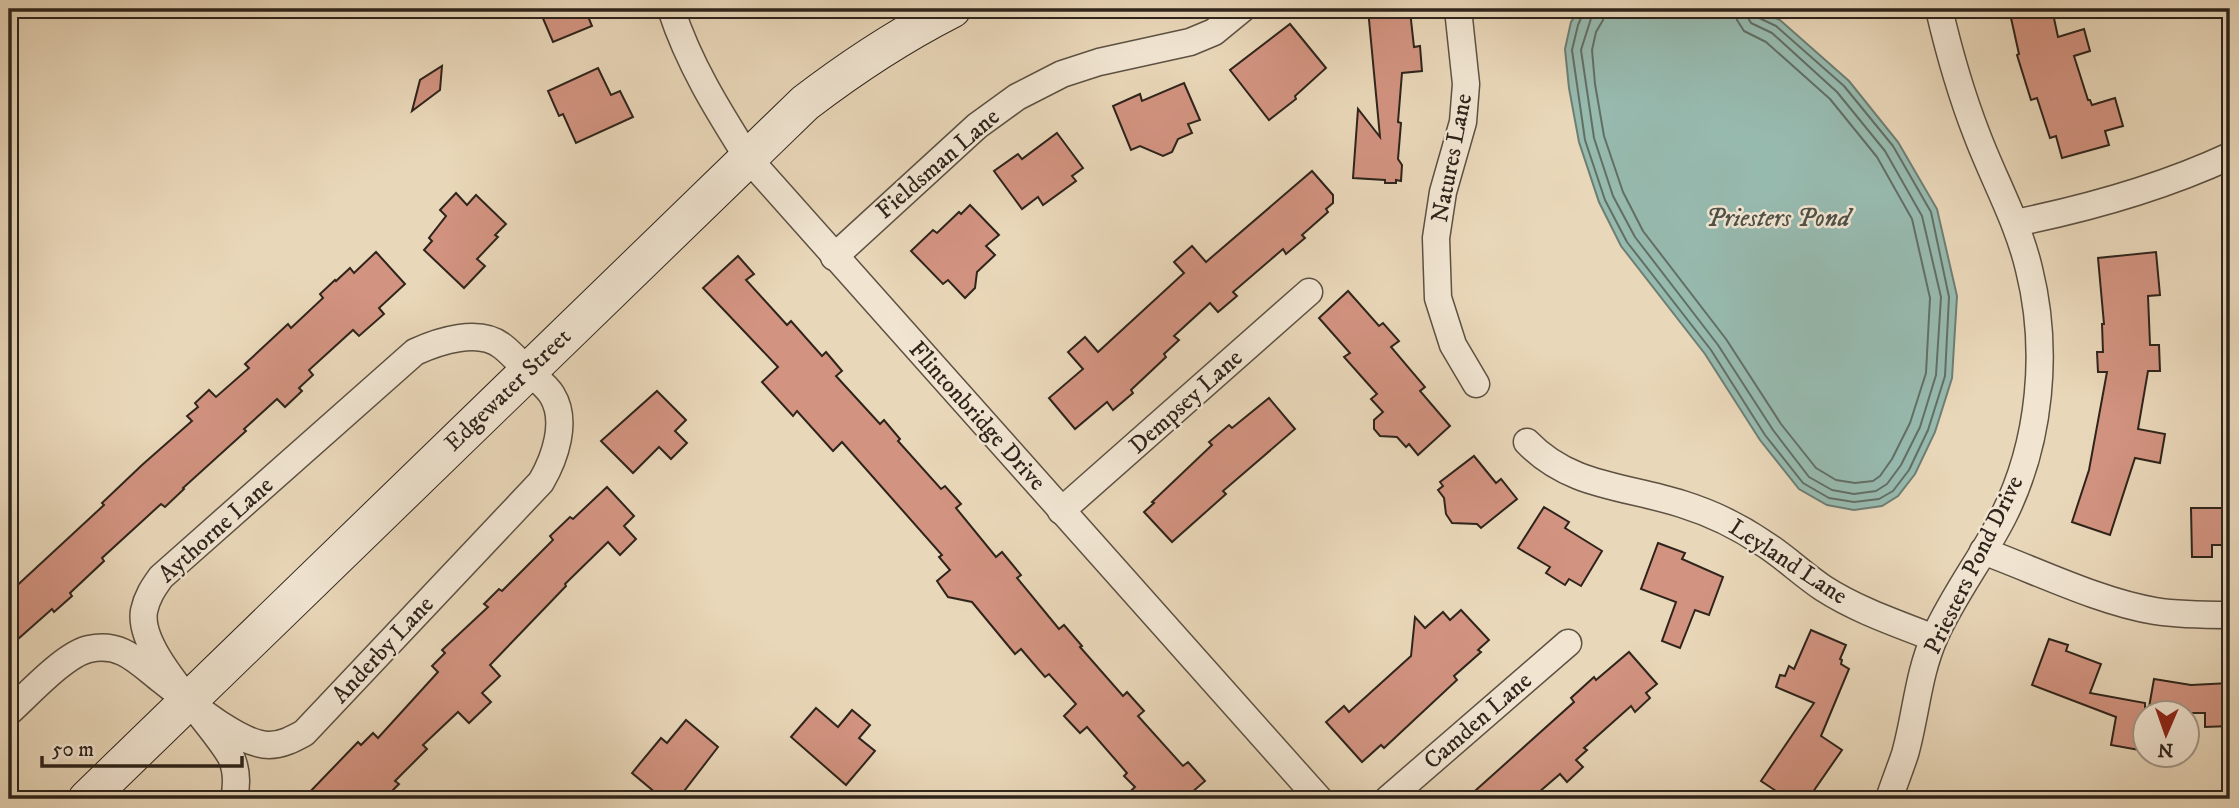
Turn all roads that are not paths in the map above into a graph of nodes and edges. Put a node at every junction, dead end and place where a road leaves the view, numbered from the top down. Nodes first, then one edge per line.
1 (671, 9) edge
2 (952, 9) edge
3 (1242, 9) edge
4 (1458, 9) edge
5 (1938, 9) edge
6 (2230, 156) edge
7 (748, 158) junction
8 (2015, 223) junction
9 (834, 257) junction
10 (1309, 292) dead end
11 (527, 370) junction
12 (1476, 384) dead end
13 (1527, 442) dead end
14 (1061, 511) junction
15 (1983, 551) junction
16 (2230, 615) edge
17 (1934, 638) junction
18 (1568, 643) dead end
19 (190, 701) junction
20 (9, 712) edge
21 (87, 799) edge
22 (234, 799) edge
23 (1319, 799) edge
24 (1388, 799) edge
25 (1889, 799) edge

1 - 7 street, Flintonbridge Drive
2 - 7 street, Edgewater Street
3 - 9 street, Fieldsman Lane
4 - 12 street, Natures Lane
5 - 8 street, Priesters Pond Drive
6 - 8 street
7 - 9 street, Flintonbridge Drive
7 - 11 street, Edgewater Street
8 - 15 street, Priesters Pond Drive
9 - 14 street, Flintonbridge Drive
10 - 14 street, Dempsey Lane
11 - 19 street, Edgewater Street
11 - 19 street, Anderby Lane
11 - 19 street, Aythorne Lane
13 - 17 street, Leyland Lane
14 - 23 street, Flintonbridge Drive
15 - 16 street
15 - 17 street, Priesters Pond Drive
17 - 25 street, Priesters Pond Drive
18 - 24 street, Camden Lane
19 - 20 street
19 - 21 street, Edgewater Street
19 - 22 street

